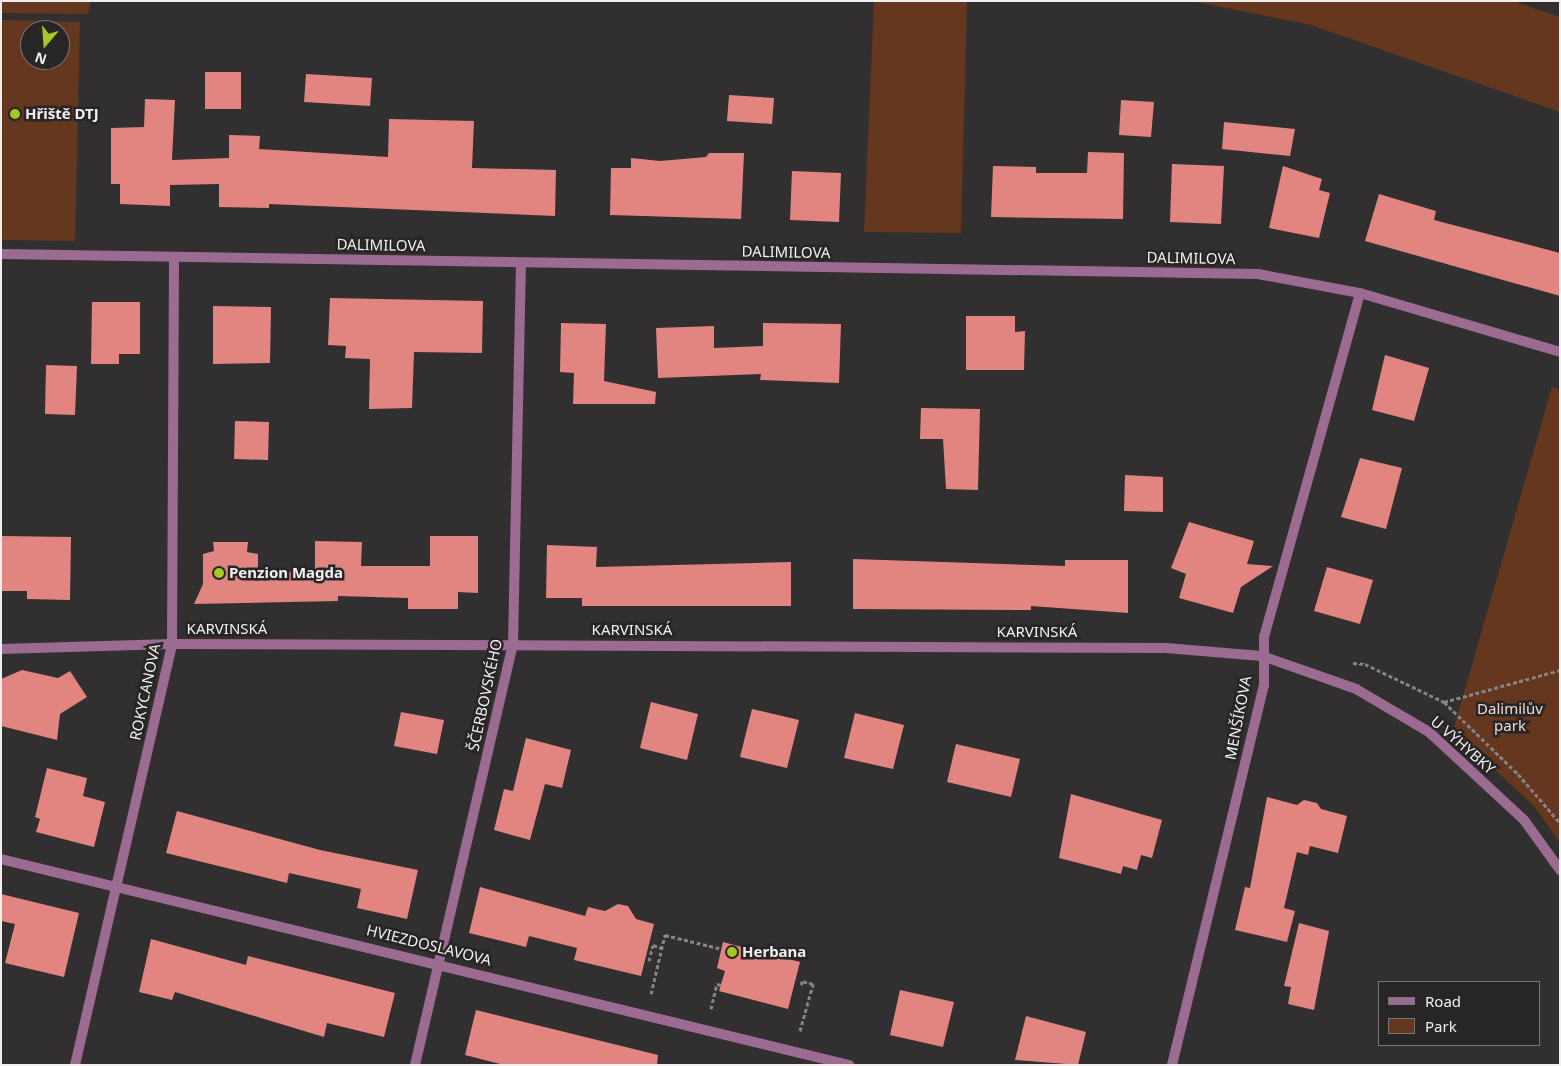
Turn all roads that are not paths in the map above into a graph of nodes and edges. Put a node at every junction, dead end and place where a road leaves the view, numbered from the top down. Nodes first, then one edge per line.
1 (1, 254) edge
2 (174, 257) junction
3 (521, 263) junction
4 (1360, 293) junction
5 (1560, 352) edge
6 (172, 644) junction
7 (513, 644) junction
8 (1, 649) edge
9 (1262, 656) junction
10 (1, 859) edge
11 (1560, 870) edge
12 (117, 886) junction
13 (440, 962) junction
14 (75, 1065) edge
15 (415, 1065) edge
16 (848, 1065) edge
17 (1172, 1065) edge

1 - 2 street, DALIMILOVA
2 - 3 street, DALIMILOVA
2 - 6 street, ROKYCANOVA
3 - 4 street, DALIMILOVA
3 - 7 street, ŠČERBOVSKÉHO
4 - 5 street, DALIMILOVA
4 - 9 street, MENŠÍKOVA
6 - 7 street, KARVINSKÁ
6 - 8 street, KARVINSKÁ
6 - 12 street, ROKYCANOVA
7 - 9 street, KARVINSKÁ
7 - 13 street, ŠČERBOVSKÉHO
9 - 11 street, U VÝHYBKY
9 - 17 street, MENŠÍKOVA
10 - 12 street, HVIEZDOSLAVOVA
12 - 13 street, HVIEZDOSLAVOVA
12 - 14 street, ROKYCANOVA
13 - 15 street, ŠČERBOVSKÉHO
13 - 16 street, HVIEZDOSLAVOVA

